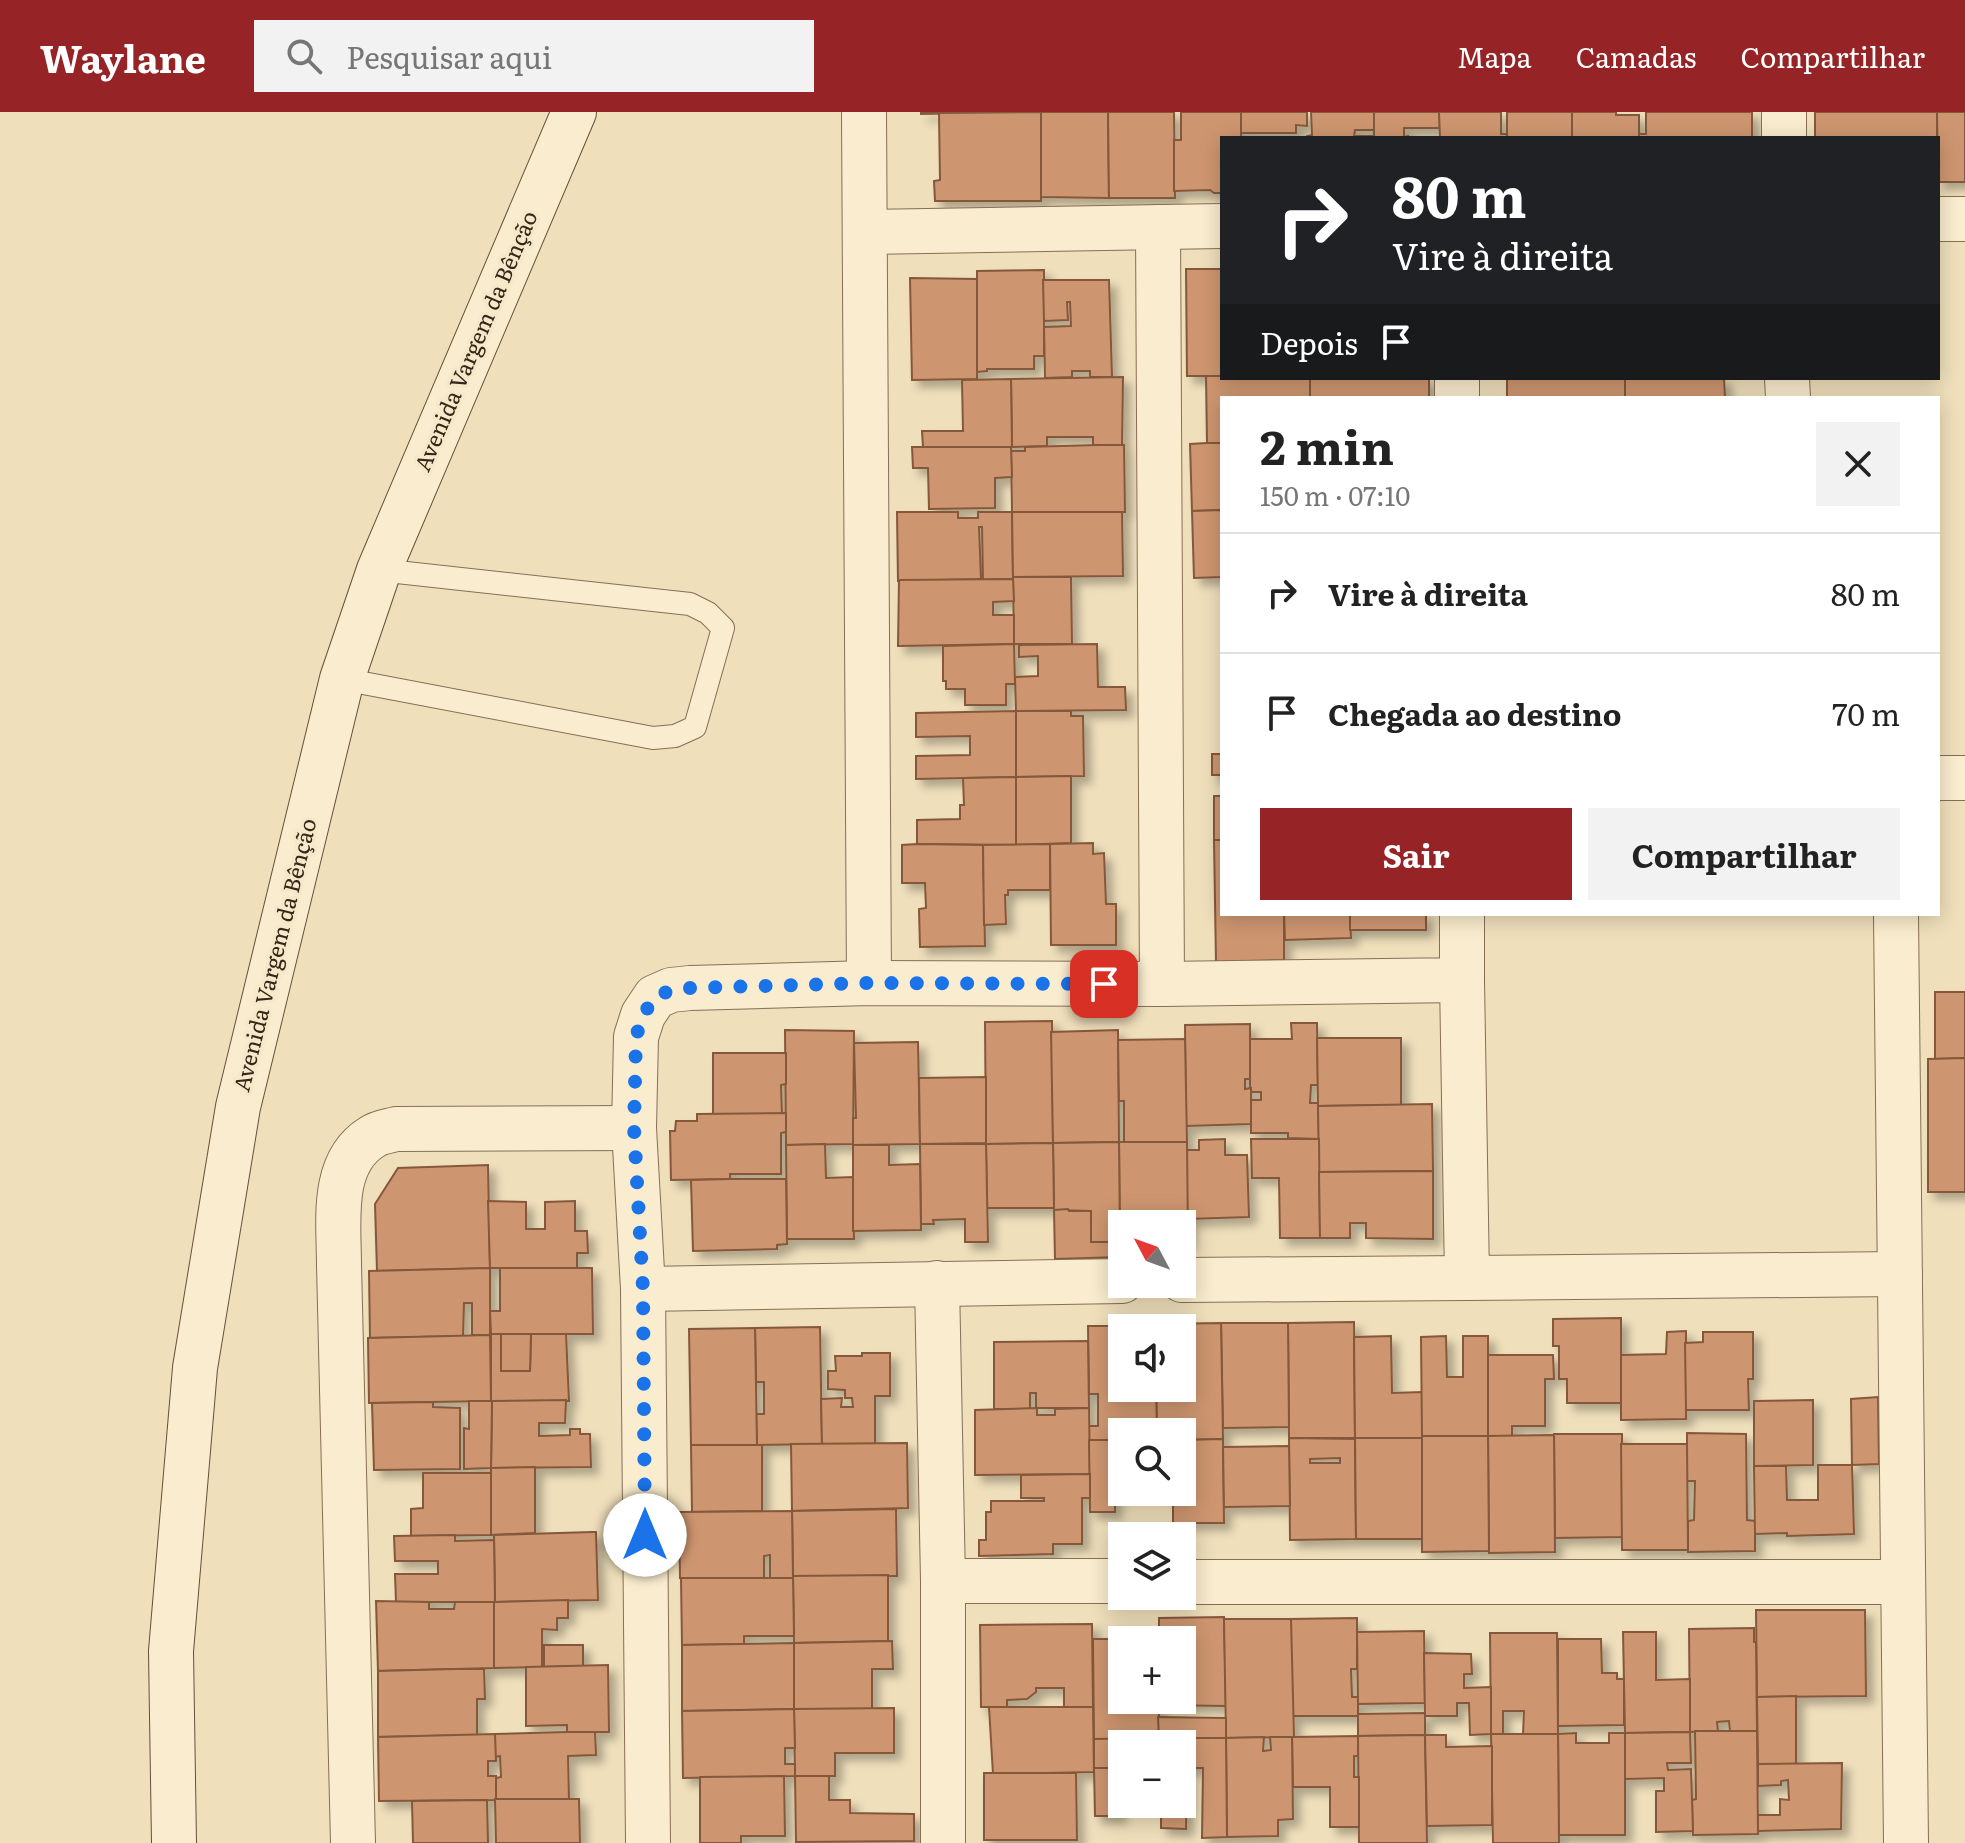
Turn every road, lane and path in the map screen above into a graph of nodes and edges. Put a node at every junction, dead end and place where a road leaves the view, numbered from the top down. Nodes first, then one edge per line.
1 (574, 112) edge
2 (864, 112) edge
3 (1784, 112) edge
4 (1784, 136) edge
5 (1940, 219) edge
6 (1965, 219) edge
7 (1220, 226) edge
8 (1158, 227) junction
9 (866, 232) junction
10 (379, 570) junction
11 (342, 679) junction
12 (1940, 778) edge
13 (1965, 778) edge
14 (1462, 916) edge
15 (1896, 916) edge
16 (1462, 980) junction
17 (869, 983) junction
18 (1162, 984) junction
19 (634, 1128) junction
20 (1900, 1274) junction
21 (1467, 1278) junction
22 (1196, 1280) edge
23 (1108, 1281) edge
24 (937, 1283) junction
25 (643, 1289) junction
26 (943, 1581) junction
27 (1108, 1581) edge
28 (1196, 1582) edge
29 (1903, 1582) junction
30 (174, 1843) edge
31 (353, 1843) edge
32 (648, 1843) edge
33 (943, 1843) edge
34 (1906, 1843) edge

1 - 10 street, Avenida Vargem da Bênção
2 - 9 street
3 - 4 street
5 - 6 street
7 - 8 street
8 - 9 street
8 - 18 street
9 - 17 street
10 - 11 street, Avenida Vargem da Bênção
10 - 11 lane
11 - 30 street, Avenida Vargem da Bênção
12 - 13 street
14 - 16 street
15 - 20 street
16 - 18 street
16 - 21 street
17 - 18 street
17 - 19 street
19 - 25 street
19 - 31 street
20 - 21 street
20 - 29 street
21 - 22 street
23 - 24 street
24 - 25 street
24 - 26 street
25 - 32 street
26 - 27 street
26 - 33 street
28 - 29 street
29 - 34 street

